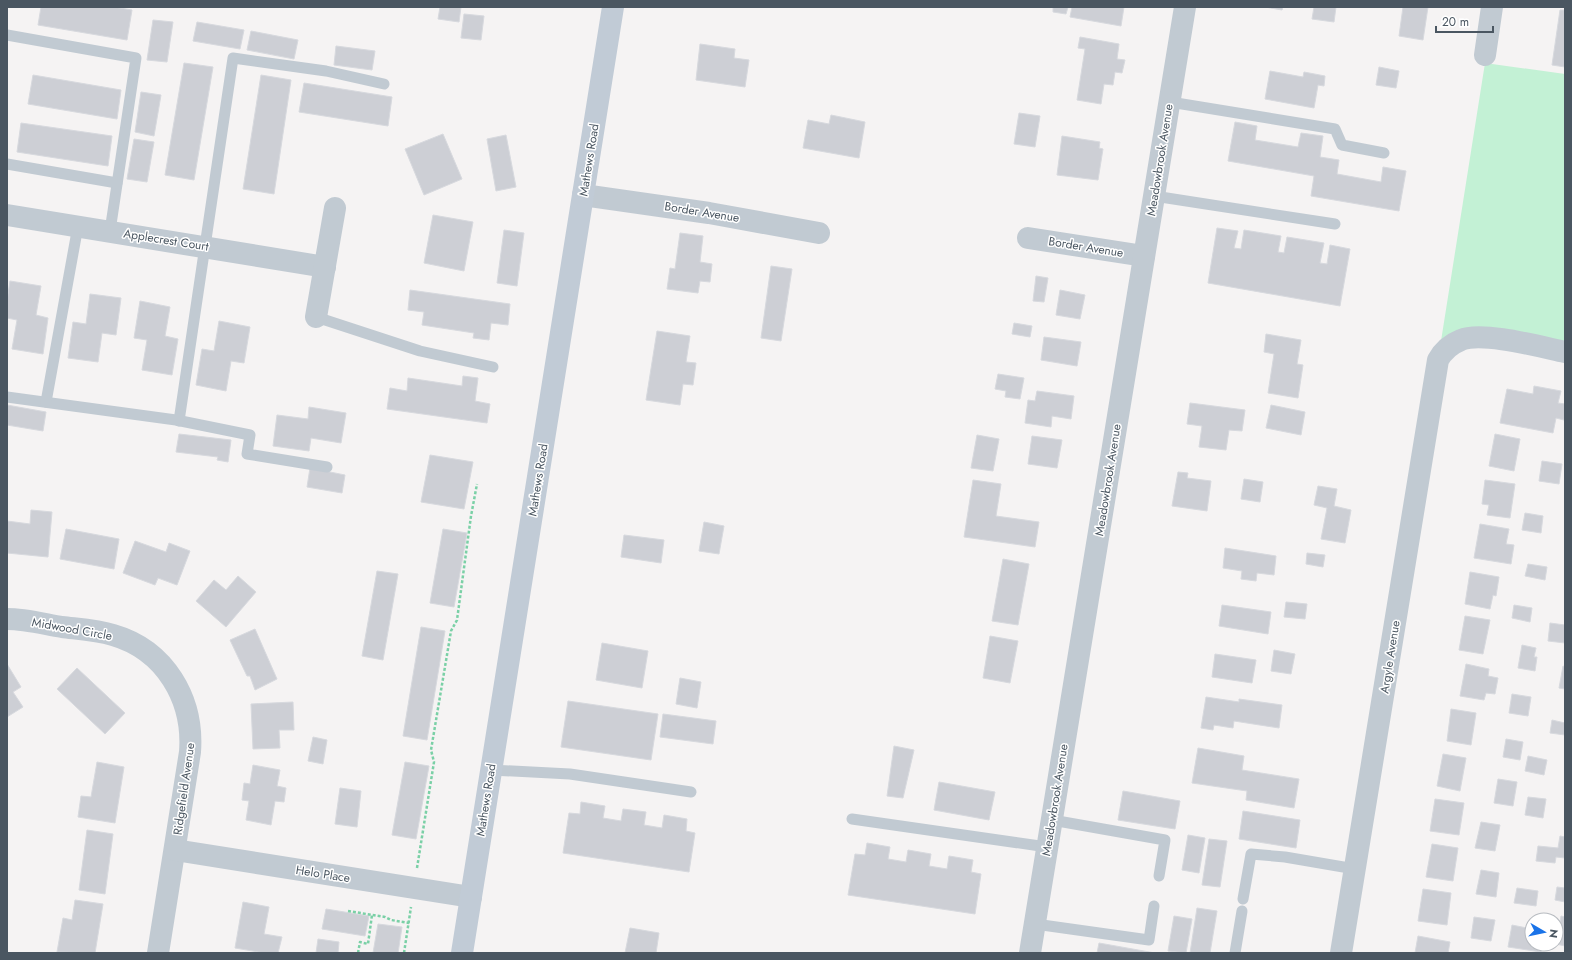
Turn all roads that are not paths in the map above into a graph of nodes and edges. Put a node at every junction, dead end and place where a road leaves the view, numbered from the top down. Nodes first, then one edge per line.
1 (613, 7) edge
2 (1185, 7) edge
3 (1492, 7) edge
4 (7, 36) edge
5 (1485, 54) dead end
6 (384, 84) dead end
7 (1170, 102) junction
8 (1384, 153) dead end
9 (7, 164) edge
10 (117, 183) junction
11 (583, 195) junction
12 (1154, 196) junction
13 (335, 208) dead end
14 (7, 215) edge
15 (1335, 224) dead end
16 (78, 226) junction
17 (110, 231) junction
18 (819, 233) dead end
19 (1028, 238) dead end
20 (206, 247) junction
21 (1144, 256) junction
22 (325, 267) junction
23 (316, 317) joint
24 (1565, 352) edge
25 (494, 367) dead end
26 (7, 397) edge
27 (46, 402) junction
28 (179, 421) junction
29 (327, 467) dead end
30 (7, 619) edge
31 (135, 644) joint
32 (491, 770) junction
33 (691, 792) dead end
34 (852, 819) dead end
35 (1052, 820) junction
36 (1047, 847) junction
37 (175, 850) junction
38 (1355, 869) junction
39 (1159, 876) dead end
40 (471, 897) junction
41 (1243, 899) dead end
42 (1154, 906) dead end
43 (1242, 911) dead end
44 (1035, 924) junction
45 (158, 953) edge
46 (462, 953) edge
47 (1030, 953) edge
48 (1235, 953) edge
49 (1341, 953) edge

1 - 11 street, Mathews Road
2 - 7 street, Meadowbrook Avenue
3 - 5 street
4 - 10 lane
6 - 20 lane
7 - 8 lane
7 - 12 street, Meadowbrook Avenue
9 - 10 lane
10 - 17 lane
11 - 18 street, Border Avenue
11 - 32 street, Mathews Road
12 - 15 lane
12 - 21 street, Meadowbrook Avenue
13 - 22 street
14 - 16 street, Applecrest Court
16 - 17 street, Applecrest Court
16 - 27 lane
17 - 20 street, Applecrest Court
19 - 21 street, Border Avenue
20 - 22 street, Applecrest Court
20 - 28 lane
21 - 35 street, Meadowbrook Avenue
22 - 23 street
23 - 25 lane
24 - 38 street, Argyle Avenue
26 - 27 lane
27 - 28 lane
28 - 29 lane
30 - 31 street, Midwood Circle
31 - 37 street, Ridgefield Avenue
32 - 33 lane
32 - 40 street, Mathews Road
34 - 36 lane
35 - 36 street, Meadowbrook Avenue
35 - 39 lane
36 - 44 street, Meadowbrook Avenue
37 - 40 street, Helo Place
37 - 45 street, Ridgefield Avenue
38 - 41 lane
38 - 49 street, Argyle Avenue
40 - 46 street, Mathews Road
42 - 44 lane
43 - 48 lane
44 - 47 street, Meadowbrook Avenue

